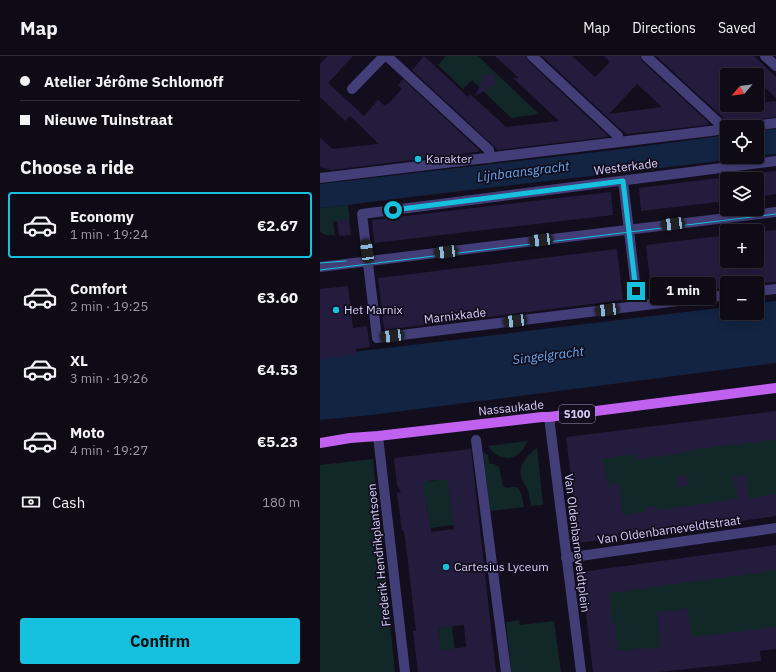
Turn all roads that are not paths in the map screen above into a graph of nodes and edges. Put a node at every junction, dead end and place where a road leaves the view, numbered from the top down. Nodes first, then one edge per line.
1 (384, 56) edge
2 (387, 56) edge
3 (532, 56) edge
4 (646, 56) edge
5 (765, 56) edge
6 (776, 66) edge
7 (352, 89) dead end
8 (776, 123) edge
9 (720, 124) edge
10 (764, 124) edge
11 (720, 130) edge
12 (618, 142) junction
13 (490, 158) junction
14 (776, 161) edge
15 (320, 178) edge
16 (623, 181) junction
17 (776, 212) edge
18 (629, 230) junction
19 (368, 262) junction
20 (320, 267) edge
21 (776, 289) edge
22 (764, 290) edge
23 (720, 296) edge
24 (638, 306) junction
25 (776, 388) edge
26 (549, 417) junction
27 (378, 436) junction
28 (476, 440) dead end
29 (320, 443) edge
30 (776, 528) edge
31 (566, 558) junction
32 (405, 672) edge
33 (506, 672) edge
34 (581, 672) edge

1 - 7 street
2 - 13 street
3 - 12 street
4 - 9 street
5 - 6 street
8 - 10 street
11 - 12 street
12 - 13 street
13 - 15 street
14 - 16 street, Westerkade
16 - 18 street
16 - 19 street, Westerkade
17 - 18 street
18 - 19 street
18 - 24 street
19 - 20 street
19 - 24 street, Marnixkade
21 - 22 street
23 - 24 street, Marnixkade
25 - 26 main road, Nassaukade / S100
26 - 27 main road, Nassaukade / S100
26 - 31 street, Van Oldenbarneveldtplein
27 - 29 main road, Nassaukade / S100
27 - 32 street, Frederik Hendrikplantsoen
28 - 33 street
30 - 31 street, Van Oldenbarneveldtstraat
31 - 34 street, Van Oldenbarneveldtplein

